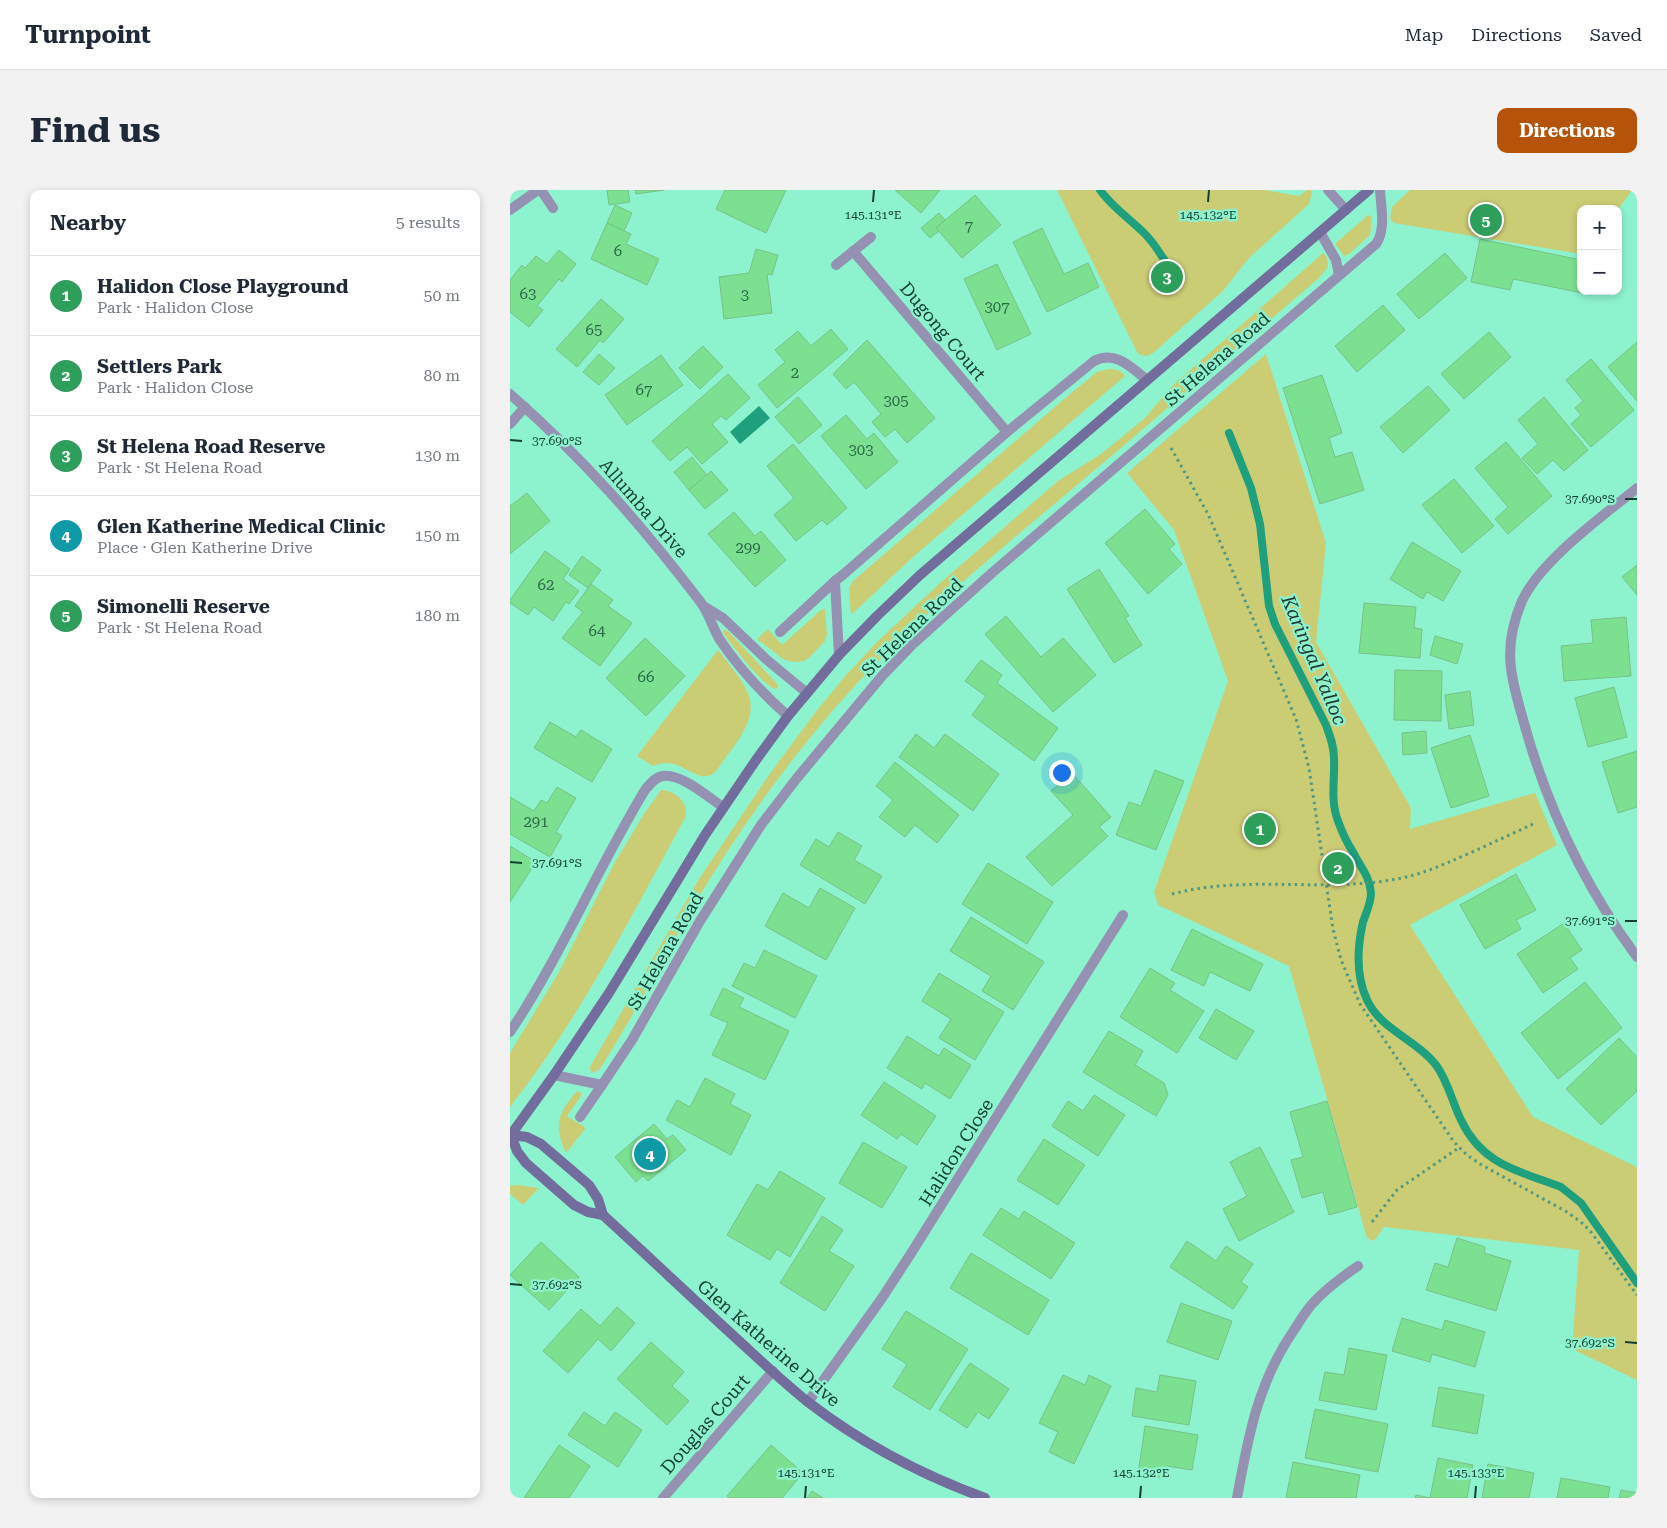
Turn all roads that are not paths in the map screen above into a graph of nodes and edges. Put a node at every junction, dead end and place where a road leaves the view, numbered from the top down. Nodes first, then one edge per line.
1 (540, 190) edge
2 (1328, 190) edge
3 (1380, 190) edge
4 (1366, 191) edge
5 (553, 208) dead end
6 (510, 210) edge
7 (1346, 210) junction
8 (1320, 232) junction
9 (871, 237) dead end
10 (853, 251) junction
11 (836, 265) dead end
12 (1340, 275) junction
13 (1147, 380) junction
14 (510, 394) edge
15 (525, 407) junction
16 (510, 424) edge
17 (1007, 432) junction
18 (1637, 488) edge
19 (835, 581) junction
20 (705, 607) junction
21 (780, 632) dead end
22 (839, 655) junction
23 (807, 693) junction
24 (788, 716) junction
25 (723, 807) junction
26 (1123, 915) dead end
27 (1637, 957) edge
28 (510, 1032) edge
29 (554, 1075) junction
30 (602, 1085) junction
31 (580, 1117) dead end
32 (511, 1135) edge
33 (603, 1214) junction
34 (1358, 1266) dead end
35 (772, 1372) junction
36 (808, 1402) junction
37 (663, 1498) edge
38 (985, 1498) edge
39 (1237, 1498) edge

1 - 5 street
1 - 6 street
2 - 7 street
3 - 12 street, St Helena Road
4 - 7 main road, St Helena Road
7 - 8 main road, St Helena Road
8 - 12 street
8 - 13 main road, St Helena Road
9 - 10 street
10 - 11 street
10 - 17 street, Dugong Court
12 - 30 street, St Helena Road
13 - 17 street, St Helena Road
13 - 22 main road, St Helena Road
14 - 15 street, Allumba Drive
15 - 16 street
15 - 20 street, Allumba Drive
17 - 19 street, St Helena Road
18 - 27 street
19 - 21 street, St Helena Road
19 - 22 street, St Helena Road
20 - 23 street, Allumba Drive
20 - 24 street, Allumba Drive
22 - 23 main road, St Helena Road
23 - 24 main road, St Helena Road
24 - 25 main road, St Helena Road
25 - 28 street
25 - 29 main road, St Helena Road
26 - 36 street, Halidon Close
29 - 30 street
29 - 32 main road, St Helena Road
30 - 31 street, St Helena Road
32 - 33 main road, Glen Katherine Drive
32 - 33 main road, Glen Katherine Drive
33 - 35 main road, Glen Katherine Drive
34 - 39 street
35 - 36 main road, Glen Katherine Drive
35 - 37 street, Douglas Court
36 - 38 main road, Glen Katherine Drive

